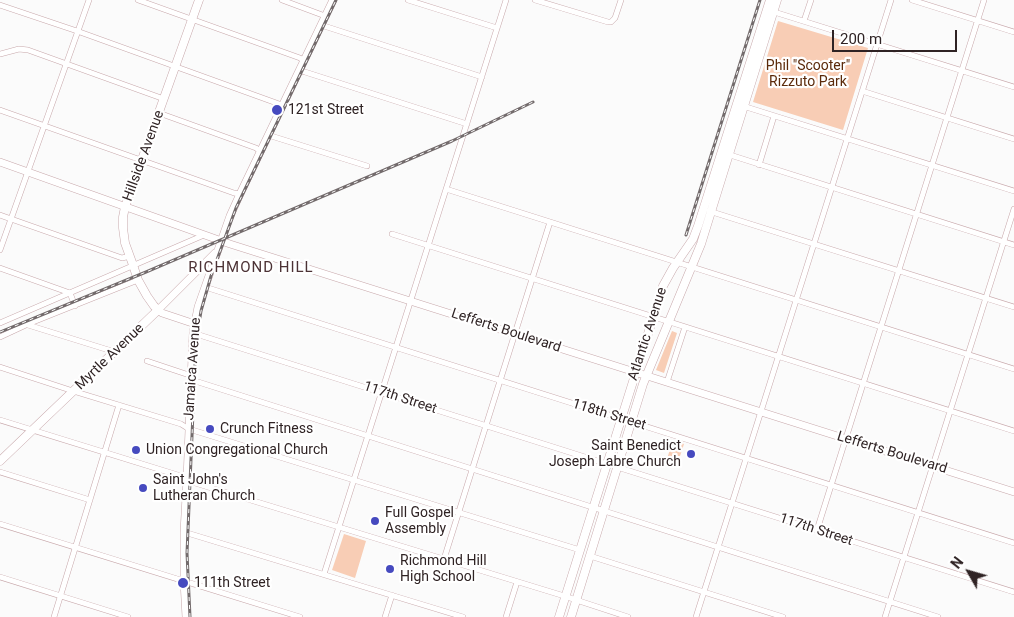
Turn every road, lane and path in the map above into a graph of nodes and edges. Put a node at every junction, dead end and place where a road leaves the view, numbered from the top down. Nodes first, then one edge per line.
1 (88, 0) edge
2 (138, 0) edge
3 (199, 0) edge
4 (282, 0) edge
5 (333, 0) edge
6 (408, 0) edge
7 (506, 0) edge
8 (535, 0) edge
9 (621, 0) edge
10 (770, 0) edge
11 (777, 0) edge
12 (811, 0) edge
13 (891, 0) edge
14 (912, 0) edge
15 (984, 0) edge
16 (0, 6) edge
17 (770, 10) junction
18 (325, 16) junction
19 (192, 19) junction
20 (804, 21) junction
21 (978, 21) junction
22 (321, 25) junction
23 (497, 28) junction
24 (77, 32) junction
25 (1014, 32) edge
26 (877, 44) junction
27 (0, 54) edge
28 (304, 61) junction
29 (66, 64) junction
30 (176, 67) junction
31 (299, 71) junction
32 (962, 71) junction
33 (482, 77) junction
34 (1014, 87) edge
35 (862, 91) junction
36 (164, 99) junction
37 (282, 105) junction
38 (741, 105) junction
39 (0, 110) edge
40 (159, 113) junction
41 (774, 116) junction
42 (947, 118) junction
43 (467, 124) junction
44 (44, 125) junction
45 (268, 135) junction
46 (847, 139) junction
47 (1014, 139) edge
48 (260, 151) junction
49 (725, 154) junction
50 (142, 160) junction
51 (0, 162) edge
52 (759, 165) junction
53 (367, 166) dead end
54 (932, 166) junction
55 (28, 172) junction
56 (832, 188) junction
57 (446, 189) junction
58 (1014, 191) edge
59 (240, 194) junction
60 (126, 207) junction
61 (1014, 209) edge
62 (707, 210) junction
63 (0, 215) edge
64 (917, 215) junction
65 (11, 219) junction
66 (550, 222) junction
67 (392, 234) dead end
68 (205, 235) junction
69 (222, 240) junction
70 (1004, 242) junction
71 (814, 244) junction
72 (1014, 245) edge
73 (428, 246) junction
74 (0, 250) edge
75 (218, 250) junction
76 (130, 256) junction
77 (677, 262) junction
78 (133, 265) junction
79 (692, 266) junction
80 (0, 268) edge
81 (198, 270) junction
82 (899, 271) junction
83 (210, 273) junction
84 (532, 278) junction
85 (138, 280) junction
86 (205, 287) junction
87 (70, 293) junction
88 (986, 298) junction
89 (796, 300) junction
90 (410, 301) junction
91 (75, 306) junction
92 (1014, 307) edge
93 (158, 310) junction
94 (653, 317) junction
95 (1, 321) edge
96 (669, 322) junction
97 (28, 324) junction
98 (195, 324) junction
99 (685, 327) junction
100 (881, 327) junction
101 (193, 333) junction
102 (514, 334) junction
103 (0, 337) edge
104 (396, 348) junction
105 (115, 352) junction
106 (968, 354) junction
107 (778, 356) junction
108 (147, 361) dead end
109 (0, 368) edge
110 (1014, 369) edge
111 (636, 372) junction
112 (647, 376) junction
113 (192, 378) junction
114 (500, 381) junction
115 (667, 382) junction
116 (864, 383) junction
117 (74, 392) junction
118 (382, 392) junction
119 (119, 405) junction
120 (950, 411) junction
121 (761, 412) junction
122 (621, 419) junction
123 (0, 420) edge
124 (632, 422) junction
125 (486, 425) junction
126 (189, 429) junction
127 (32, 430) junction
128 (1014, 431) edge
129 (368, 436) junction
130 (846, 439) junction
131 (105, 453) junction
132 (746, 458) junction
133 (0, 462) edge
134 (607, 464) junction
135 (933, 466) junction
136 (617, 467) junction
137 (472, 469) junction
138 (0, 472) edge
139 (188, 479) junction
140 (354, 480) junction
141 (831, 485) junction
142 (1014, 492) edge
143 (90, 500) junction
144 (732, 503) junction
145 (593, 508) junction
146 (604, 511) junction
147 (458, 512) junction
148 (918, 513) junction
149 (0, 524) edge
150 (339, 527) junction
151 (817, 530) junction
152 (184, 532) junction
153 (1014, 543) edge
154 (76, 548) junction
155 (718, 548) junction
156 (580, 550) junction
157 (590, 556) junction
158 (904, 557) junction
159 (444, 559) junction
160 (324, 574) junction
161 (0, 577) edge
162 (184, 581) junction
163 (517, 582) junction
164 (704, 592) junction
165 (1014, 592) edge
166 (61, 595) junction
167 (392, 596) junction
168 (565, 597) junction
169 (576, 600) junction
170 (890, 602) junction
171 (54, 617) edge
172 (128, 617) edge
173 (186, 617) edge
174 (300, 617) edge
175 (385, 617) edge
176 (463, 617) edge
177 (506, 617) edge
178 (559, 617) edge
179 (570, 617) edge
180 (628, 617) edge
181 (696, 617) edge
182 (782, 617) edge
183 (885, 617) edge
184 (938, 617) edge

1 - 24 street
2 - 19 street
3 - 19 main road, Hillside Avenue
4 - 18 street
5 - 18 street, Jamaica Avenue
6 - 23 street
7 - 23 street
8 - 9 street
10 - 17 main road, Atlantic Avenue
11 - 17 main road, Atlantic Avenue
12 - 20 street
13 - 26 street
14 - 21 street
15 - 21 street
16 - 24 street
17 - 20 street
17 - 38 main road, Atlantic Avenue
18 - 22 street, Jamaica Avenue
19 - 28 street
19 - 30 main road, Hillside Avenue
20 - 26 street
21 - 25 street
21 - 32 street
22 - 28 street, Jamaica Avenue
22 - 33 street
23 - 33 street
24 - 29 street
24 - 30 street
26 - 32 street
26 - 35 street
27 - 29 street
28 - 31 street, Jamaica Avenue
29 - 36 street
29 - 44 street
30 - 36 main road, Hillside Avenue
30 - 37 street
31 - 37 street, Jamaica Avenue
31 - 43 street
32 - 34 street
32 - 42 street
33 - 43 street
35 - 42 street
35 - 46 street
36 - 40 main road, Hillside Avenue
37 - 45 street, Jamaica Avenue
38 - 41 street
38 - 49 main road, Atlantic Avenue
39 - 44 street
40 - 48 street
40 - 50 main road, Hillside Avenue
41 - 46 street
41 - 52 street
42 - 47 street
42 - 54 street
43 - 57 street
44 - 50 street
44 - 55 street
45 - 48 street, Jamaica Avenue
45 - 53 street
46 - 54 street
46 - 56 street
48 - 59 street, Jamaica Avenue
49 - 52 street
49 - 62 main road, Atlantic Avenue
50 - 59 street
50 - 60 main road, Hillside Avenue
51 - 55 street, Lefferts Boulevard
52 - 56 street
54 - 58 street
54 - 64 street
55 - 60 street, Lefferts Boulevard
55 - 65 street
56 - 64 street
56 - 71 street
57 - 66 street
57 - 73 street
59 - 69 street, Jamaica Avenue
60 - 68 street, Lefferts Boulevard
60 - 76 main road, Hillside Avenue
61 - 70 street
62 - 71 street
62 - 77 main road, Atlantic Avenue
62 - 79 main road, Atlantic Avenue
63 - 65 street
64 - 70 street
64 - 82 street
65 - 74 street
65 - 76 street
66 - 77 street
66 - 84 street
67 - 73 street
68 - 69 street, Lefferts Boulevard
68 - 78 street
69 - 75 street, Jamaica Avenue
69 - 90 street, Lefferts Boulevard
70 - 72 street
70 - 88 street
71 - 82 street
71 - 89 street
73 - 84 street
73 - 90 street
75 - 81 street, Myrtle Avenue
75 - 83 street, Jamaica Avenue
76 - 78 main road, Hillside Avenue
77 - 79 street
77 - 94 main road, Atlantic Avenue
78 - 85 main road, Hillside Avenue
78 - 87 street
79 - 89 street
79 - 96 main road, Atlantic Avenue
80 - 87 street
81 - 83 street
81 - 93 street, Myrtle Avenue
82 - 88 street
82 - 100 street
83 - 86 street, Jamaica Avenue
84 - 94 street
84 - 102 street
85 - 91 street
85 - 93 main road, Hillside Avenue
86 - 98 street, Jamaica Avenue
86 - 104 street, 118th Street
87 - 91 street
87 - 95 street
88 - 92 street
88 - 106 street
89 - 100 street
89 - 107 street
90 - 102 street, Lefferts Boulevard
90 - 104 street
91 - 97 street
93 - 98 street
93 - 105 main road, Myrtle Avenue
94 - 96 street
94 - 111 main road, Atlantic Avenue
96 - 99 street
96 - 112 main road, Atlantic Avenue
97 - 103 street
97 - 105 street
98 - 101 street, Jamaica Avenue
99 - 107 street
99 - 115 street
100 - 106 street
100 - 116 street
101 - 113 street, Jamaica Avenue
101 - 118 street, 117th Street
102 - 111 street, Lefferts Boulevard
102 - 114 street
104 - 114 street, 118th Street
104 - 118 street
105 - 117 main road, Myrtle Avenue
106 - 110 street
106 - 120 street
107 - 116 street
107 - 121 street
108 - 113 street
109 - 117 street
111 - 112 street, Lefferts Boulevard
111 - 122 main road, Atlantic Avenue
112 - 115 street, Lefferts Boulevard
112 - 124 main road, Atlantic Avenue
113 - 126 street, Jamaica Avenue
113 - 129 street
114 - 122 street, 118th Street
114 - 125 street
115 - 121 street, Lefferts Boulevard
116 - 120 street
116 - 130 street
117 - 119 street
117 - 127 main road, Myrtle Avenue
118 - 125 street, 117th Street
118 - 129 street
119 - 126 street
119 - 131 street
120 - 128 street
120 - 135 street
121 - 130 street, Lefferts Boulevard
121 - 132 street
122 - 124 street, 118th Street
122 - 134 main road, Atlantic Avenue
123 - 127 street
124 - 132 street, 118th Street
124 - 136 main road, Atlantic Avenue
125 - 134 street, 117th Street
125 - 137 street
126 - 139 street, Jamaica Avenue
126 - 140 street
127 - 131 street
127 - 133 main road, Myrtle Avenue
129 - 137 street
129 - 140 street
130 - 135 street, Lefferts Boulevard
130 - 141 street
131 - 139 street
131 - 143 street
132 - 141 street, 118th Street
132 - 144 street
134 - 145 main road, Atlantic Avenue
135 - 142 street, Lefferts Boulevard
135 - 148 street
136 - 144 street, 117th Street
136 - 146 main road, Atlantic Avenue
137 - 145 street
137 - 147 street
138 - 143 street
139 - 150 street
139 - 152 street, Jamaica Avenue
140 - 147 street
140 - 150 street
141 - 148 street, 118th Street
141 - 151 street
143 - 154 street
144 - 151 street, 117th Street
144 - 155 street
145 - 146 street
145 - 156 main road, Atlantic Avenue
146 - 155 street
146 - 157 main road, Atlantic Avenue
147 - 156 street
147 - 159 street
148 - 153 street, 118th Street
148 - 158 street
149 - 154 street
150 - 159 street
150 - 160 street
151 - 158 street, 117th Street
152 - 160 street
152 - 162 street, Jamaica Avenue
154 - 162 street
154 - 166 street
155 - 164 street
155 - 170 street
156 - 168 main road, Atlantic Avenue
157 - 164 street
157 - 169 main road, Atlantic Avenue
158 - 165 street, 117th Street
158 - 170 street
159 - 163 street
160 - 167 street
161 - 166 street
162 - 173 street, Jamaica Avenue
162 - 174 street
163 - 168 street
163 - 177 street
164 - 181 street
164 - 182 street
166 - 171 street
166 - 172 street
167 - 175 street
167 - 176 street
168 - 169 street
168 - 178 main road, Atlantic Avenue
169 - 179 main road, Atlantic Avenue
169 - 180 street
170 - 183 street
170 - 184 street

